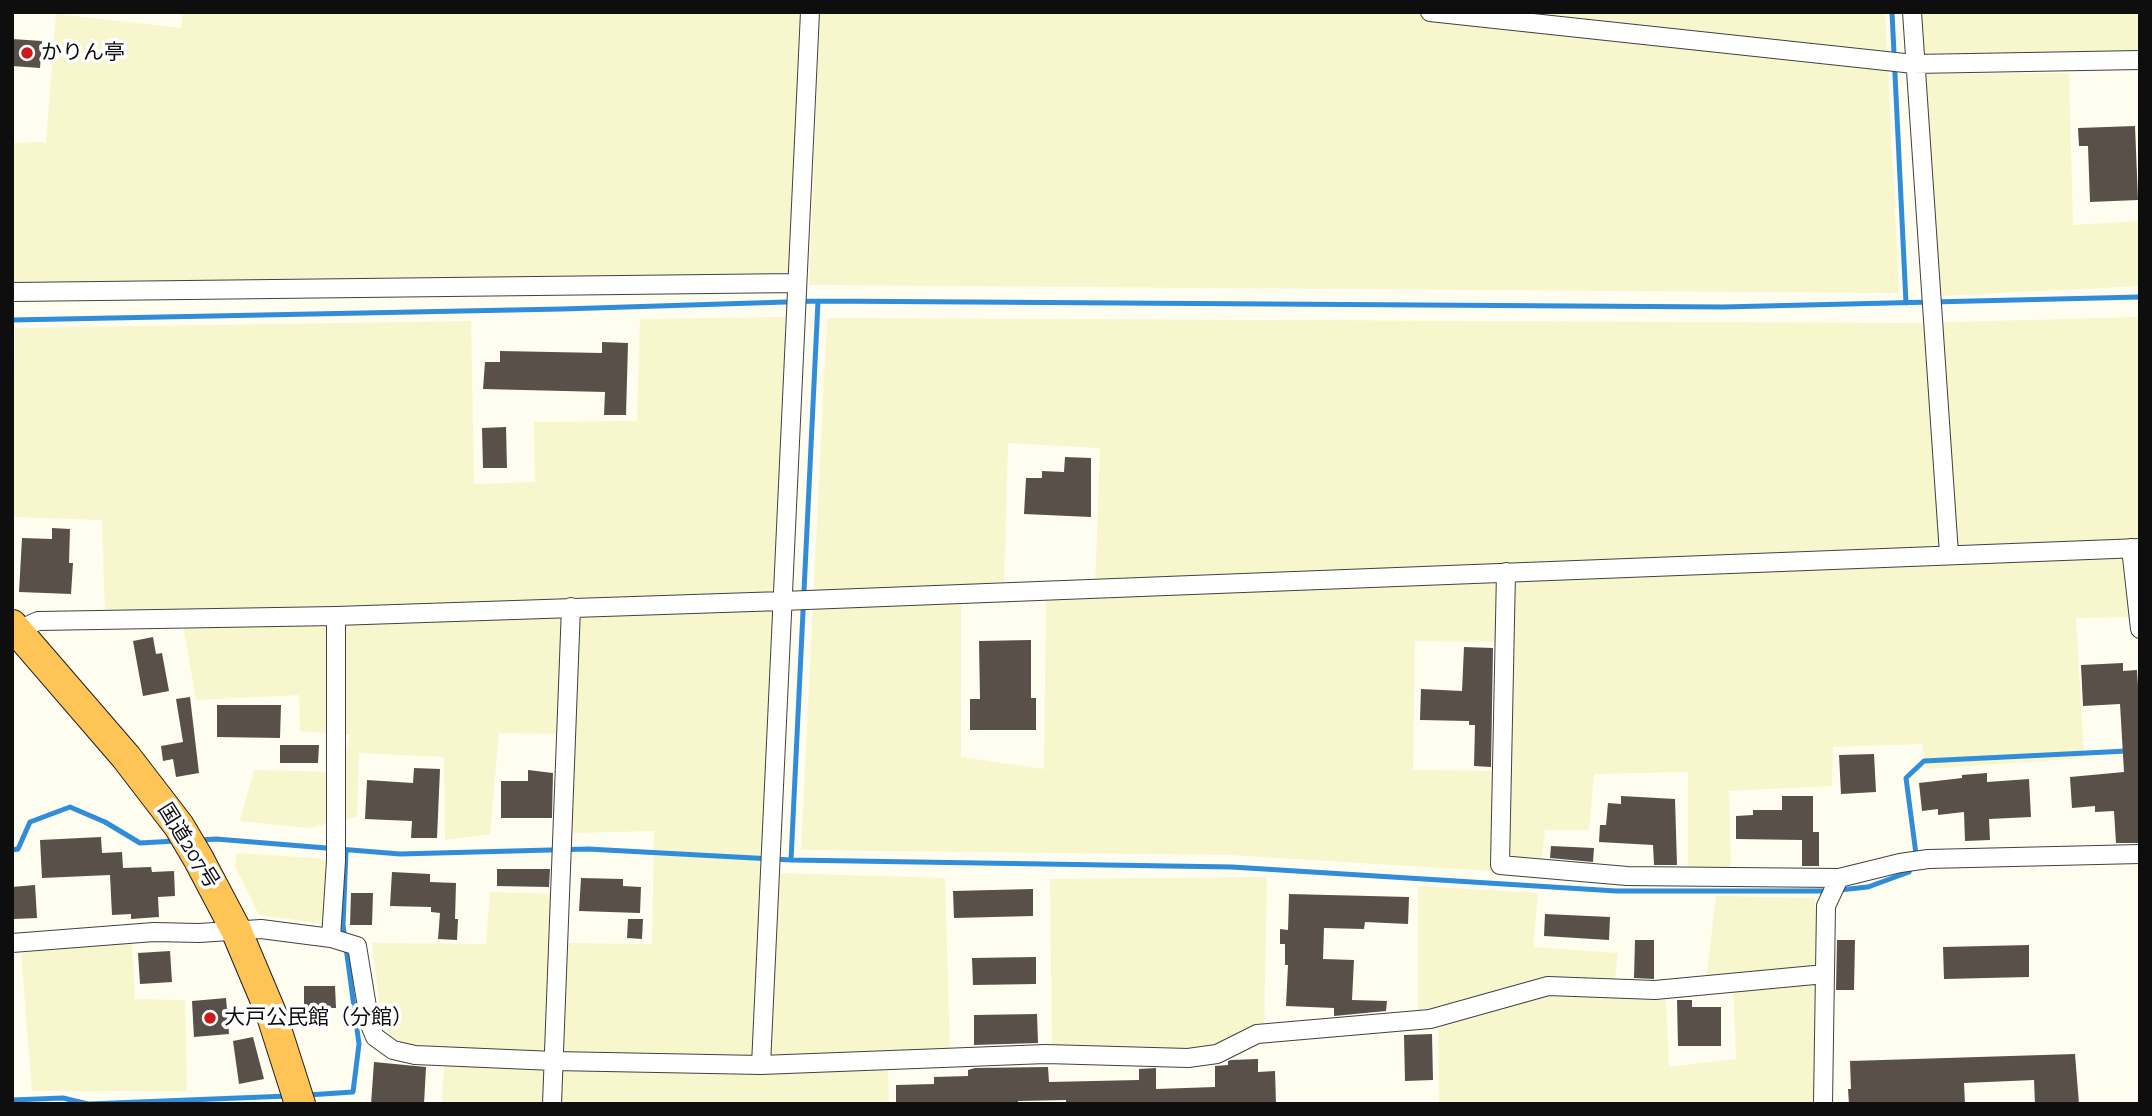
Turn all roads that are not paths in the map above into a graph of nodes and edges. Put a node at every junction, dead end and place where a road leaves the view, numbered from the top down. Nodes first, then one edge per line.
1 (810, 12) edge
2 (1430, 12) edge
3 (1912, 12) edge
4 (2140, 60) edge
5 (1900, 63) junction
6 (12, 292) edge
7 (797, 297) junction
8 (2135, 548) edge
9 (1949, 554) junction
10 (1506, 572) junction
11 (797, 600) junction
12 (572, 607) junction
13 (335, 616) junction
14 (14, 628) edge
15 (2140, 629) edge
16 (2140, 854) edge
17 (1839, 878) junction
18 (236, 930) junction
19 (341, 940) junction
20 (12, 943) edge
21 (1825, 974) junction
22 (554, 1061) junction
23 (761, 1065) junction
24 (297, 1094) edge
25 (552, 1104) edge
26 (1823, 1104) edge

1 - 7 street
2 - 5 street
3 - 5 street
4 - 5 street
5 - 9 street
6 - 7 street
7 - 11 street
8 - 9 street
8 - 15 street
9 - 10 street
10 - 11 street
10 - 17 street
11 - 12 street
11 - 23 street
12 - 13 street
12 - 22 street
13 - 14 street
13 - 19 street
14 - 18 highway, 国道207号
16 - 17 street
17 - 21 street
18 - 19 street
18 - 20 street
18 - 24 highway, 国道207号
19 - 22 street
21 - 23 street
21 - 26 street
22 - 23 street
22 - 25 street

